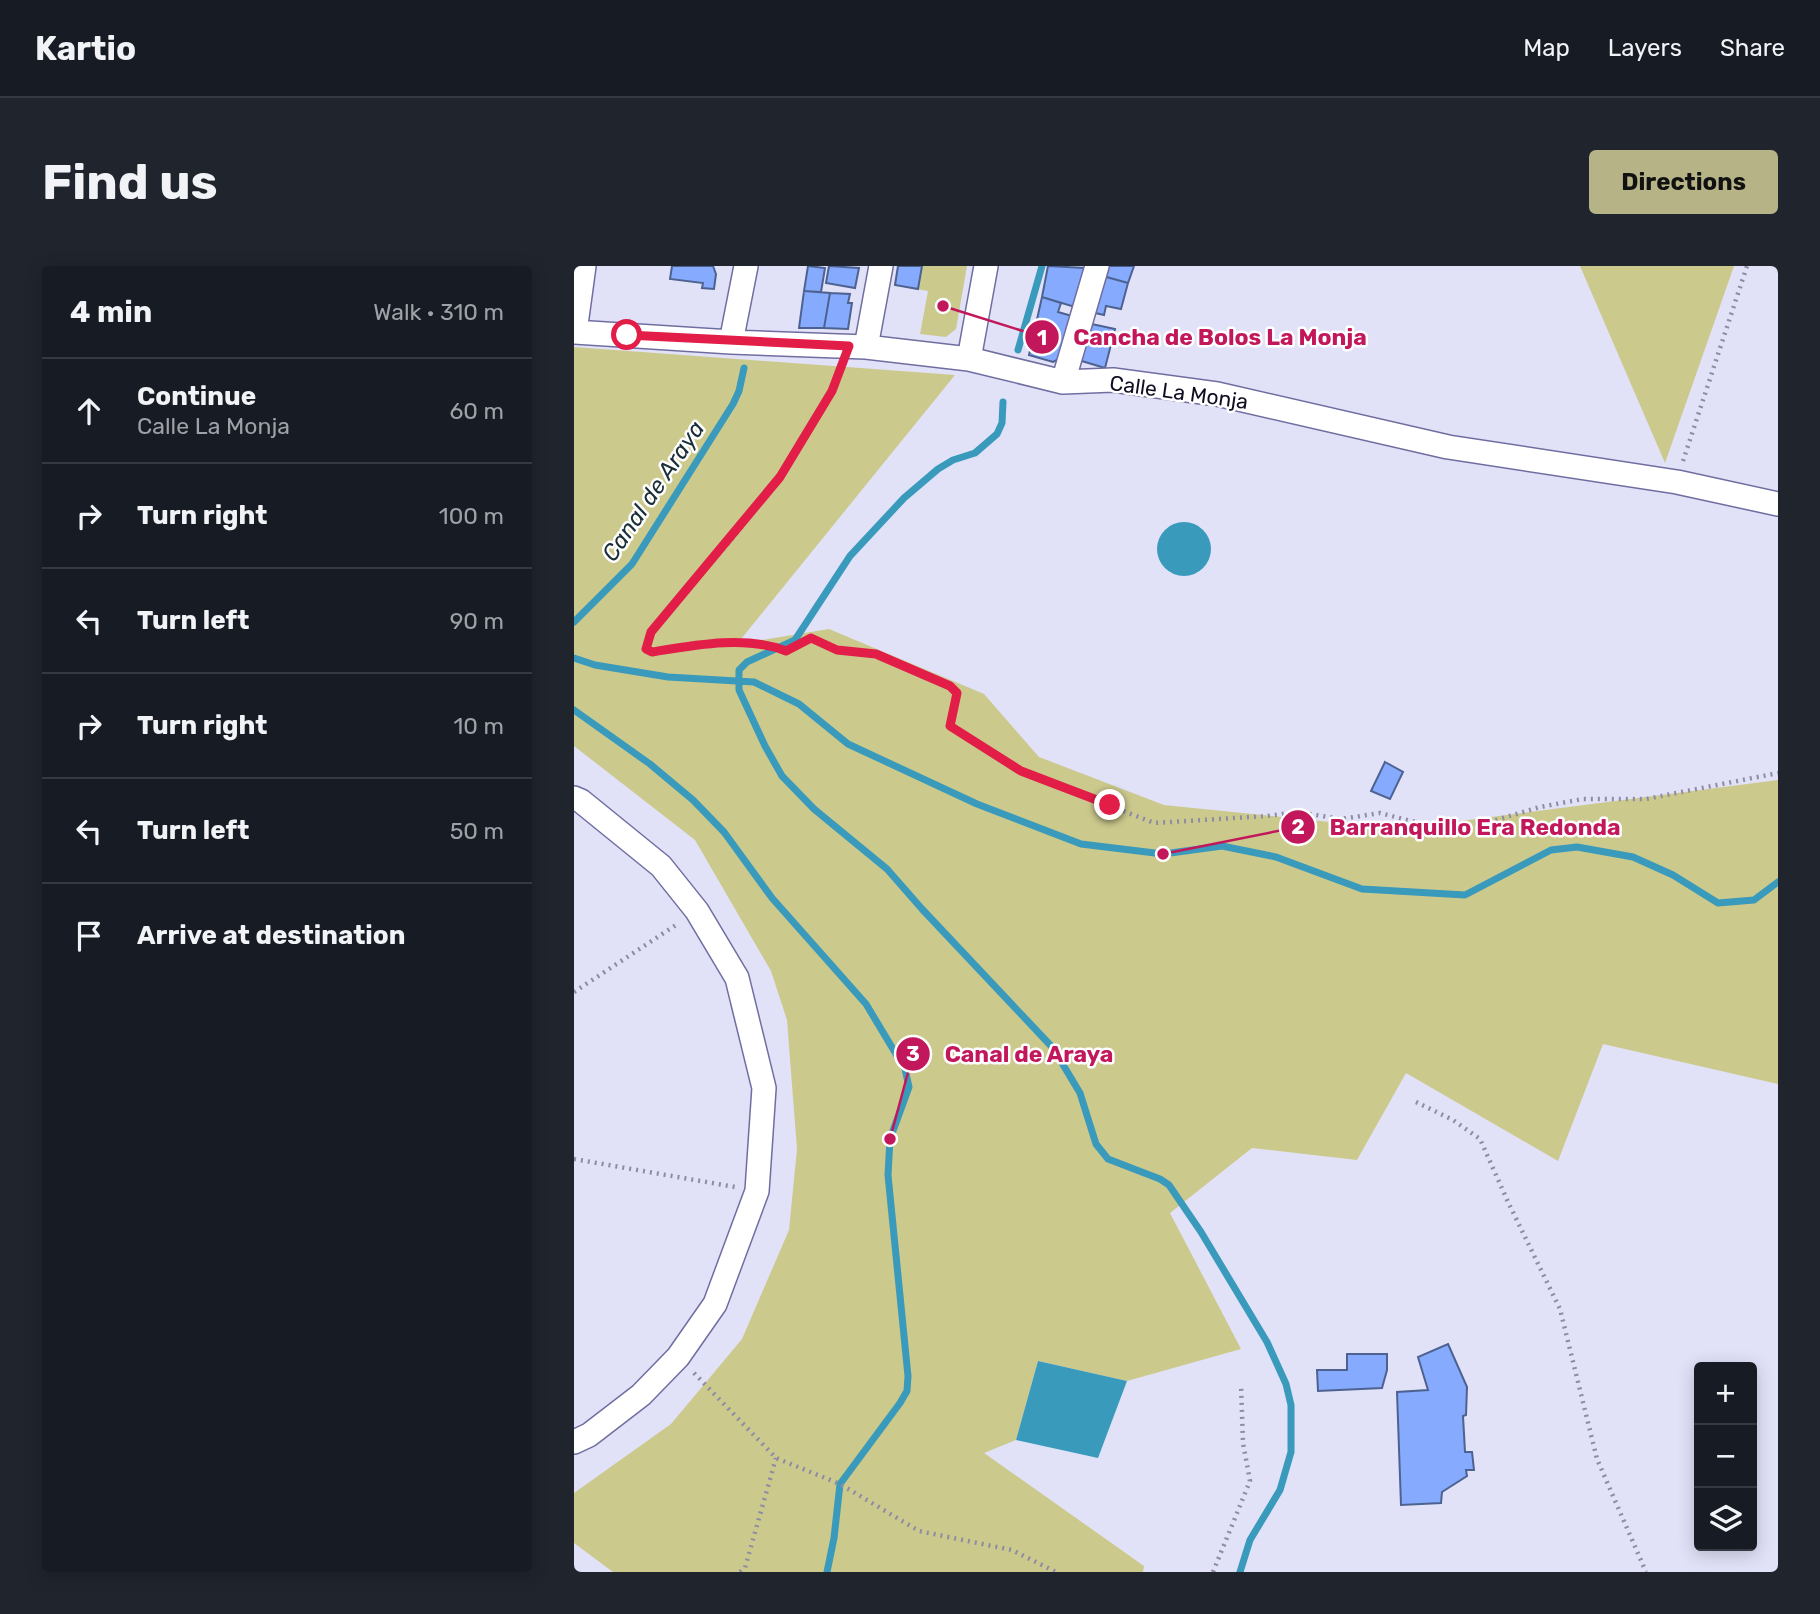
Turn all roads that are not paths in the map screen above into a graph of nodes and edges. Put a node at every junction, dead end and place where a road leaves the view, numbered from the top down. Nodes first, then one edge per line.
1 (584, 266) edge
2 (746, 266) edge
3 (881, 266) edge
4 (986, 266) edge
5 (1097, 266) edge
6 (574, 332) edge
7 (731, 342) junction
8 (857, 347) junction
9 (969, 359) junction
10 (1063, 382) junction
11 (1778, 504) edge
12 (574, 798) edge
13 (574, 1442) edge

1 - 6 street
2 - 7 street
3 - 8 street
4 - 9 street
5 - 10 street
6 - 7 street, Calle La Monja
7 - 8 street, Calle La Monja
8 - 9 street, Calle La Monja
9 - 10 street, Calle La Monja
10 - 11 street, Calle La Monja
12 - 13 street

